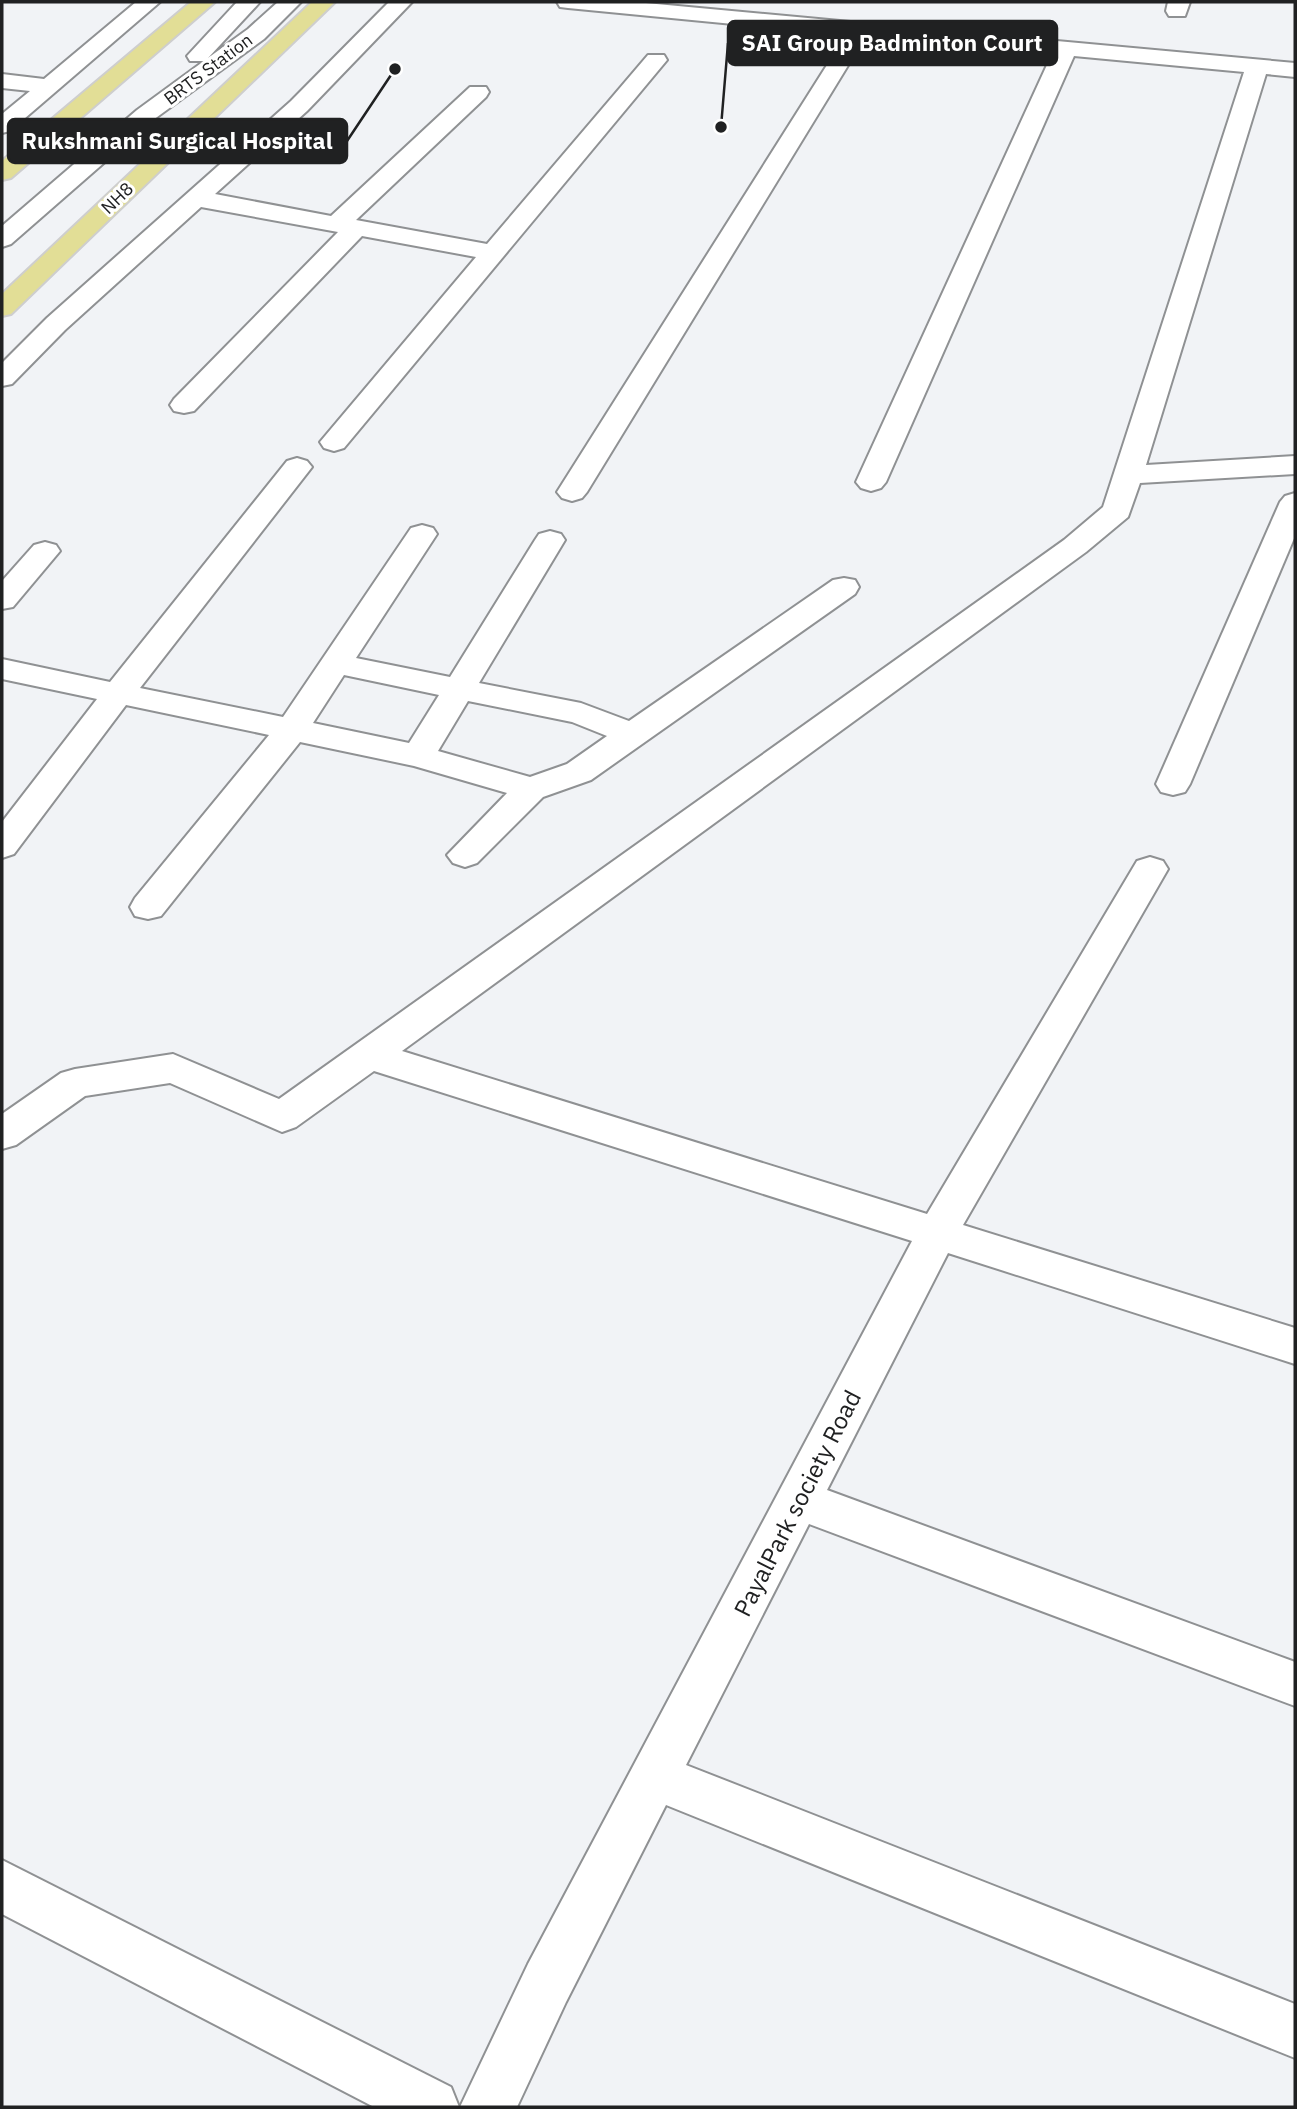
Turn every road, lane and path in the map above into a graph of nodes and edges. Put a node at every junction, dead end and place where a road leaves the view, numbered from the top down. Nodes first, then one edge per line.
1 (149, 2) edge
2 (204, 2) edge
3 (249, 2) edge
4 (290, 2) edge
5 (324, 2) edge
6 (401, 2) edge
7 (568, 2) edge
8 (860, 29) junction
9 (1066, 48) junction
10 (656, 60) dead end
11 (1258, 65) junction
12 (1295, 70) edge
13 (2, 80) edge
14 (49, 86) junction
15 (478, 92) dead end
16 (145, 115) junction
17 (2, 126) edge
18 (2, 173) edge
19 (195, 198) junction
20 (346, 226) junction
21 (2, 239) edge
22 (493, 253) junction
23 (2, 308) edge
24 (2, 378) edge
25 (184, 405) dead end
26 (334, 442) dead end
27 (1295, 465) edge
28 (297, 467) dead end
29 (1129, 475) junction
30 (871, 482) dead end
31 (572, 492) dead end
32 (1295, 502) edge
33 (422, 534) dead end
34 (550, 540) dead end
35 (45, 551) dead end
36 (844, 587) dead end
37 (2, 600) edge
38 (335, 664) junction
39 (2, 669) edge
40 (458, 690) junction
41 (117, 695) junction
42 (293, 728) junction
43 (633, 734) junction
44 (418, 756) junction
45 (1173, 785) dead end
46 (531, 789) junction
47 (2, 846) edge
48 (465, 855) dead end
49 (1150, 869) dead end
50 (148, 906) dead end
51 (370, 1055) junction
52 (2, 1133) edge
53 (937, 1233) junction
54 (1295, 1346) edge
55 (798, 1500) junction
56 (1295, 1684) edge
57 (654, 1777) junction
58 (2, 1886) edge
59 (1295, 2031) edge
60 (431, 2107) edge
61 (488, 2107) edge

1 - 14 street
2 - 18 main road
3 - 16 street, BRTS Station
4 - 16 street, BRTS Station
5 - 23 main road, NH8
6 - 19 street
7 - 8 street
8 - 9 street
8 - 31 street
9 - 11 street
9 - 30 street
10 - 22 street
11 - 12 street
11 - 29 street
13 - 14 street
14 - 17 street
15 - 20 street
16 - 21 street
19 - 20 street
19 - 24 street
20 - 22 street
20 - 25 street
22 - 26 street
27 - 29 street
28 - 41 street
29 - 51 street
32 - 45 street
33 - 38 street
34 - 40 street
35 - 37 street
36 - 43 street
38 - 40 street
38 - 42 street
39 - 41 street
40 - 43 street
40 - 44 street
41 - 42 street
41 - 47 street
42 - 44 street
42 - 50 street
43 - 46 street
44 - 46 street
46 - 48 street
49 - 53 street, PayalPark society Road
51 - 52 street
51 - 53 street
53 - 54 street
53 - 55 street, PayalPark society Road
55 - 56 street
55 - 57 street, PayalPark society Road
57 - 59 street
57 - 61 street, PayalPark society Road
58 - 60 street

